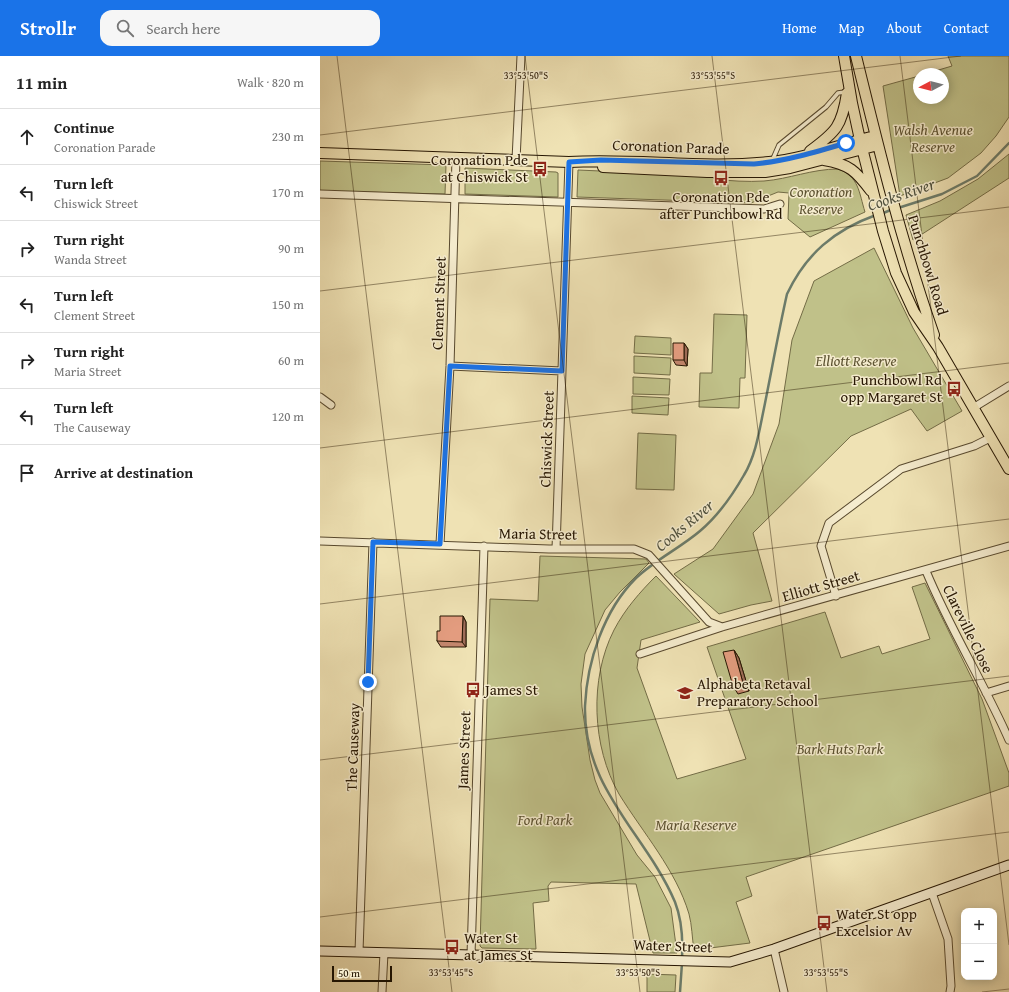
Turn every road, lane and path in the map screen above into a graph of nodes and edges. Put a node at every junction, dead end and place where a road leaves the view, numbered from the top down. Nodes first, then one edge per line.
1 (521, 56) edge
2 (844, 56) edge
3 (856, 56) edge
4 (848, 80) junction
5 (848, 91) junction
6 (877, 140) junction
7 (863, 149) junction
8 (320, 153) edge
9 (803, 155) junction
10 (456, 158) junction
11 (516, 160) junction
12 (820, 160) junction
13 (569, 162) junction
14 (771, 162) junction
15 (320, 194) edge
16 (455, 198) junction
17 (875, 199) junction
18 (568, 204) junction
19 (780, 204) dead end
20 (938, 346) junction
21 (450, 366) junction
22 (562, 371) junction
23 (1009, 386) edge
24 (320, 397) edge
25 (331, 405) dead end
26 (973, 408) junction
27 (990, 438) junction
28 (1009, 469) edge
29 (320, 541) edge
30 (373, 542) junction
31 (440, 544) junction
32 (484, 546) junction
33 (1009, 546) edge
34 (556, 548) junction
35 (926, 571) junction
36 (836, 596) junction
37 (722, 627) junction
38 (640, 654) dead end
39 (1009, 686) edge
40 (986, 693) junction
41 (1009, 740) edge
42 (1009, 865) edge
43 (932, 893) junction
44 (774, 949) junction
45 (320, 951) edge
46 (359, 952) junction
47 (384, 953) junction
48 (471, 955) junction
49 (382, 992) edge
50 (784, 992) edge
51 (950, 992) edge

1 - 11 street
2 - 4 main road
3 - 6 main road, Punchbowl Road
4 - 5 main road
4 - 7 main road, Punchbowl Road
5 - 9 main road
5 - 14 lane
6 - 7 main road, Coronation Parade
6 - 20 main road, Punchbowl Road
7 - 9 main road, Coronation Parade
7 - 12 main road, Coronation Parade
7 - 17 main road, Punchbowl Road
8 - 10 main road, Coronation Parade
9 - 14 main road, Coronation Parade
10 - 11 main road, Coronation Parade
10 - 16 street, Clement Street
11 - 13 main road, Coronation Parade
12 - 13 main road, Coronation Parade
12 - 17 main road
13 - 14 main road, Coronation Parade
13 - 18 street, Chiswick Street
15 - 16 street
16 - 18 street
16 - 21 street, Clement Street
17 - 20 main road, Punchbowl Road
18 - 19 street
18 - 22 street, Chiswick Street
20 - 26 main road, Punchbowl Road
21 - 22 street
21 - 31 street, Clement Street
22 - 34 street, Chiswick Street
23 - 26 street
24 - 25 street
26 - 27 main road, Punchbowl Road
27 - 28 main road, Punchbowl Road
27 - 36 street
29 - 30 street, Maria Street
30 - 31 street, Maria Street
30 - 46 street, The Causeway
31 - 32 street, Maria Street
32 - 34 street, Maria Street
32 - 48 street, James Street
33 - 35 street, Elliott Street
34 - 37 street, Maria Street
35 - 36 street, Elliott Street
35 - 40 street, Clareville Close
36 - 37 street, Elliott Street
37 - 38 street, Elliott Street
39 - 40 street
40 - 41 street, Clareville Close
42 - 43 main road, Water Street
43 - 44 main road, Water Street
43 - 51 street
44 - 48 main road, Water Street
44 - 50 street
45 - 46 main road, Water Street
46 - 47 main road, Water Street
47 - 48 main road, Water Street
47 - 49 street

